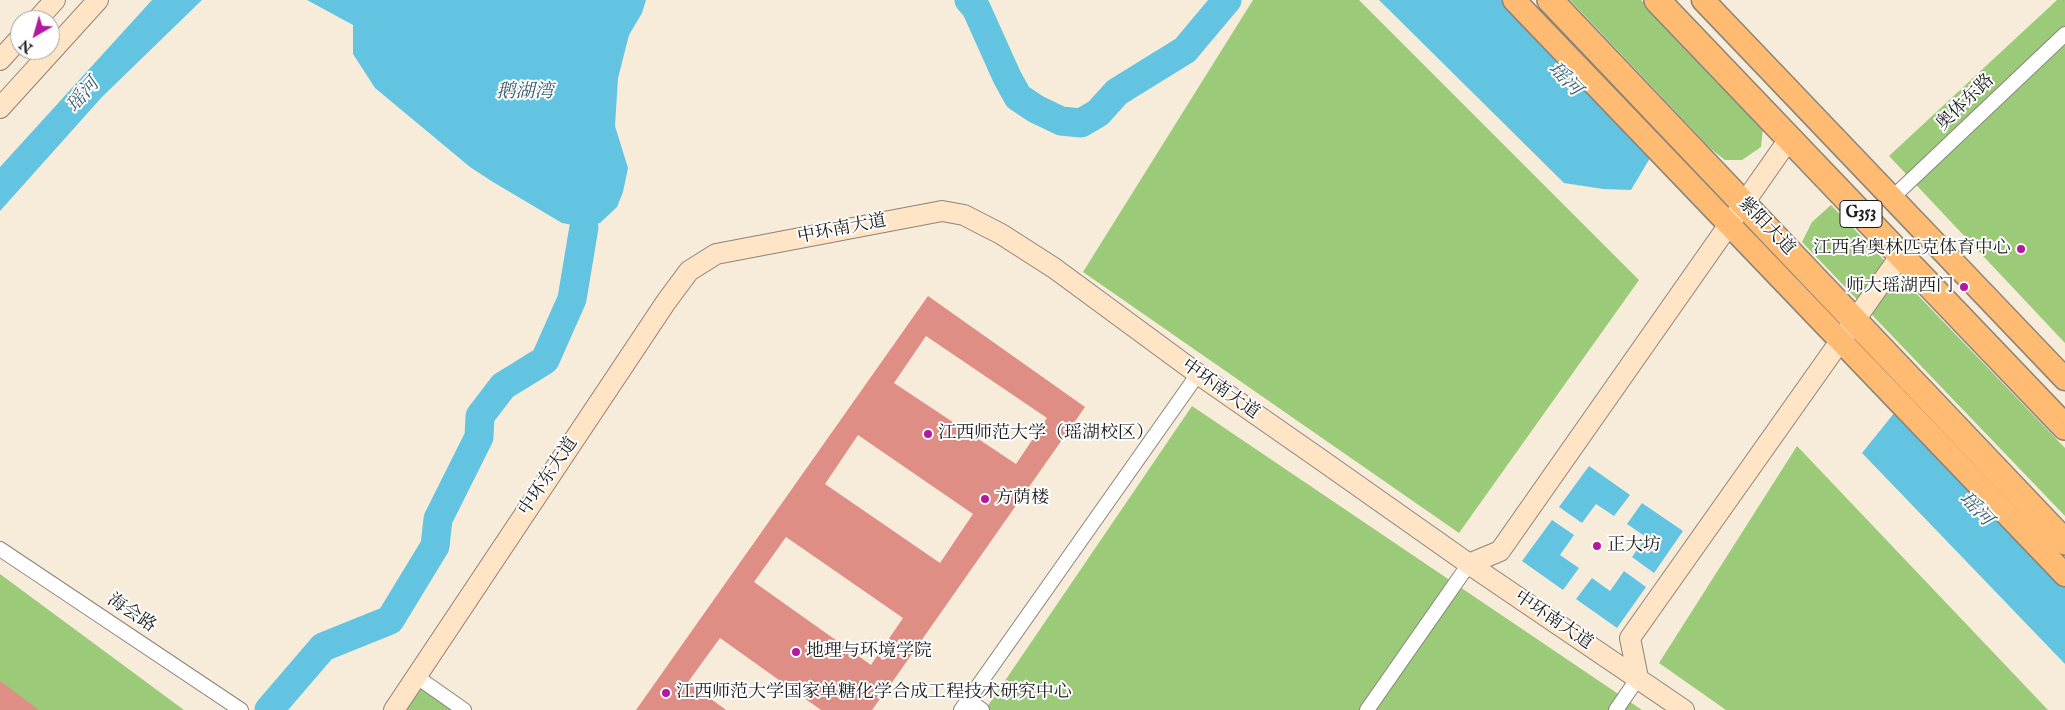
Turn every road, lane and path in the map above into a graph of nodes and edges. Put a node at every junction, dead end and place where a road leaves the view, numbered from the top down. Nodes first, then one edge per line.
1 (55, 0) edge
2 (98, 0) edge
3 (1514, 0) edge
4 (1550, 0) edge
5 (1657, 0) edge
6 (1703, 0) edge
7 (46, 10) edge
8 (2065, 34) edge
9 (10, 49) edge
10 (0, 60) edge
11 (0, 108) edge
12 (1790, 139) junction
13 (1892, 198) junction
14 (1744, 204) junction
15 (1729, 224) junction
16 (716, 254) joint
17 (1901, 255) junction
18 (1847, 330) junction
19 (1198, 374) junction
20 (2065, 379) edge
21 (2065, 427) edge
22 (2065, 542) edge
23 (0, 548) edge
24 (1469, 564) junction
25 (2065, 575) edge
26 (417, 677) junction
27 (1638, 678) junction
28 (964, 705) edge
29 (242, 710) edge
30 (394, 710) edge
31 (464, 710) edge
32 (982, 710) edge
33 (1367, 710) edge
34 (1616, 710) edge
35 (1684, 710) edge

1 - 7 street
2 - 11 street
3 - 15 main road
4 - 14 highway, 紫阳大道
5 - 12 highway, G353
6 - 13 main road
8 - 13 street, 奥体东路
9 - 10 street
12 - 14 street
12 - 17 highway, G353
13 - 20 main road
14 - 15 street
14 - 18 highway, 紫阳大道
15 - 18 main road
15 - 24 street
16 - 19 street, 中环南大道
16 - 26 street, 中环东大道
17 - 18 street
17 - 21 highway, G353
18 - 22 highway, 紫阳大道
18 - 25 main road
18 - 27 street
19 - 24 street, 中环南大道
19 - 28 street
23 - 29 street, 海会路
24 - 27 street, 中环南大道
24 - 33 street
26 - 30 street, 中环东大道
26 - 31 street
27 - 34 street
27 - 35 street, 中环南大道
28 - 32 street

